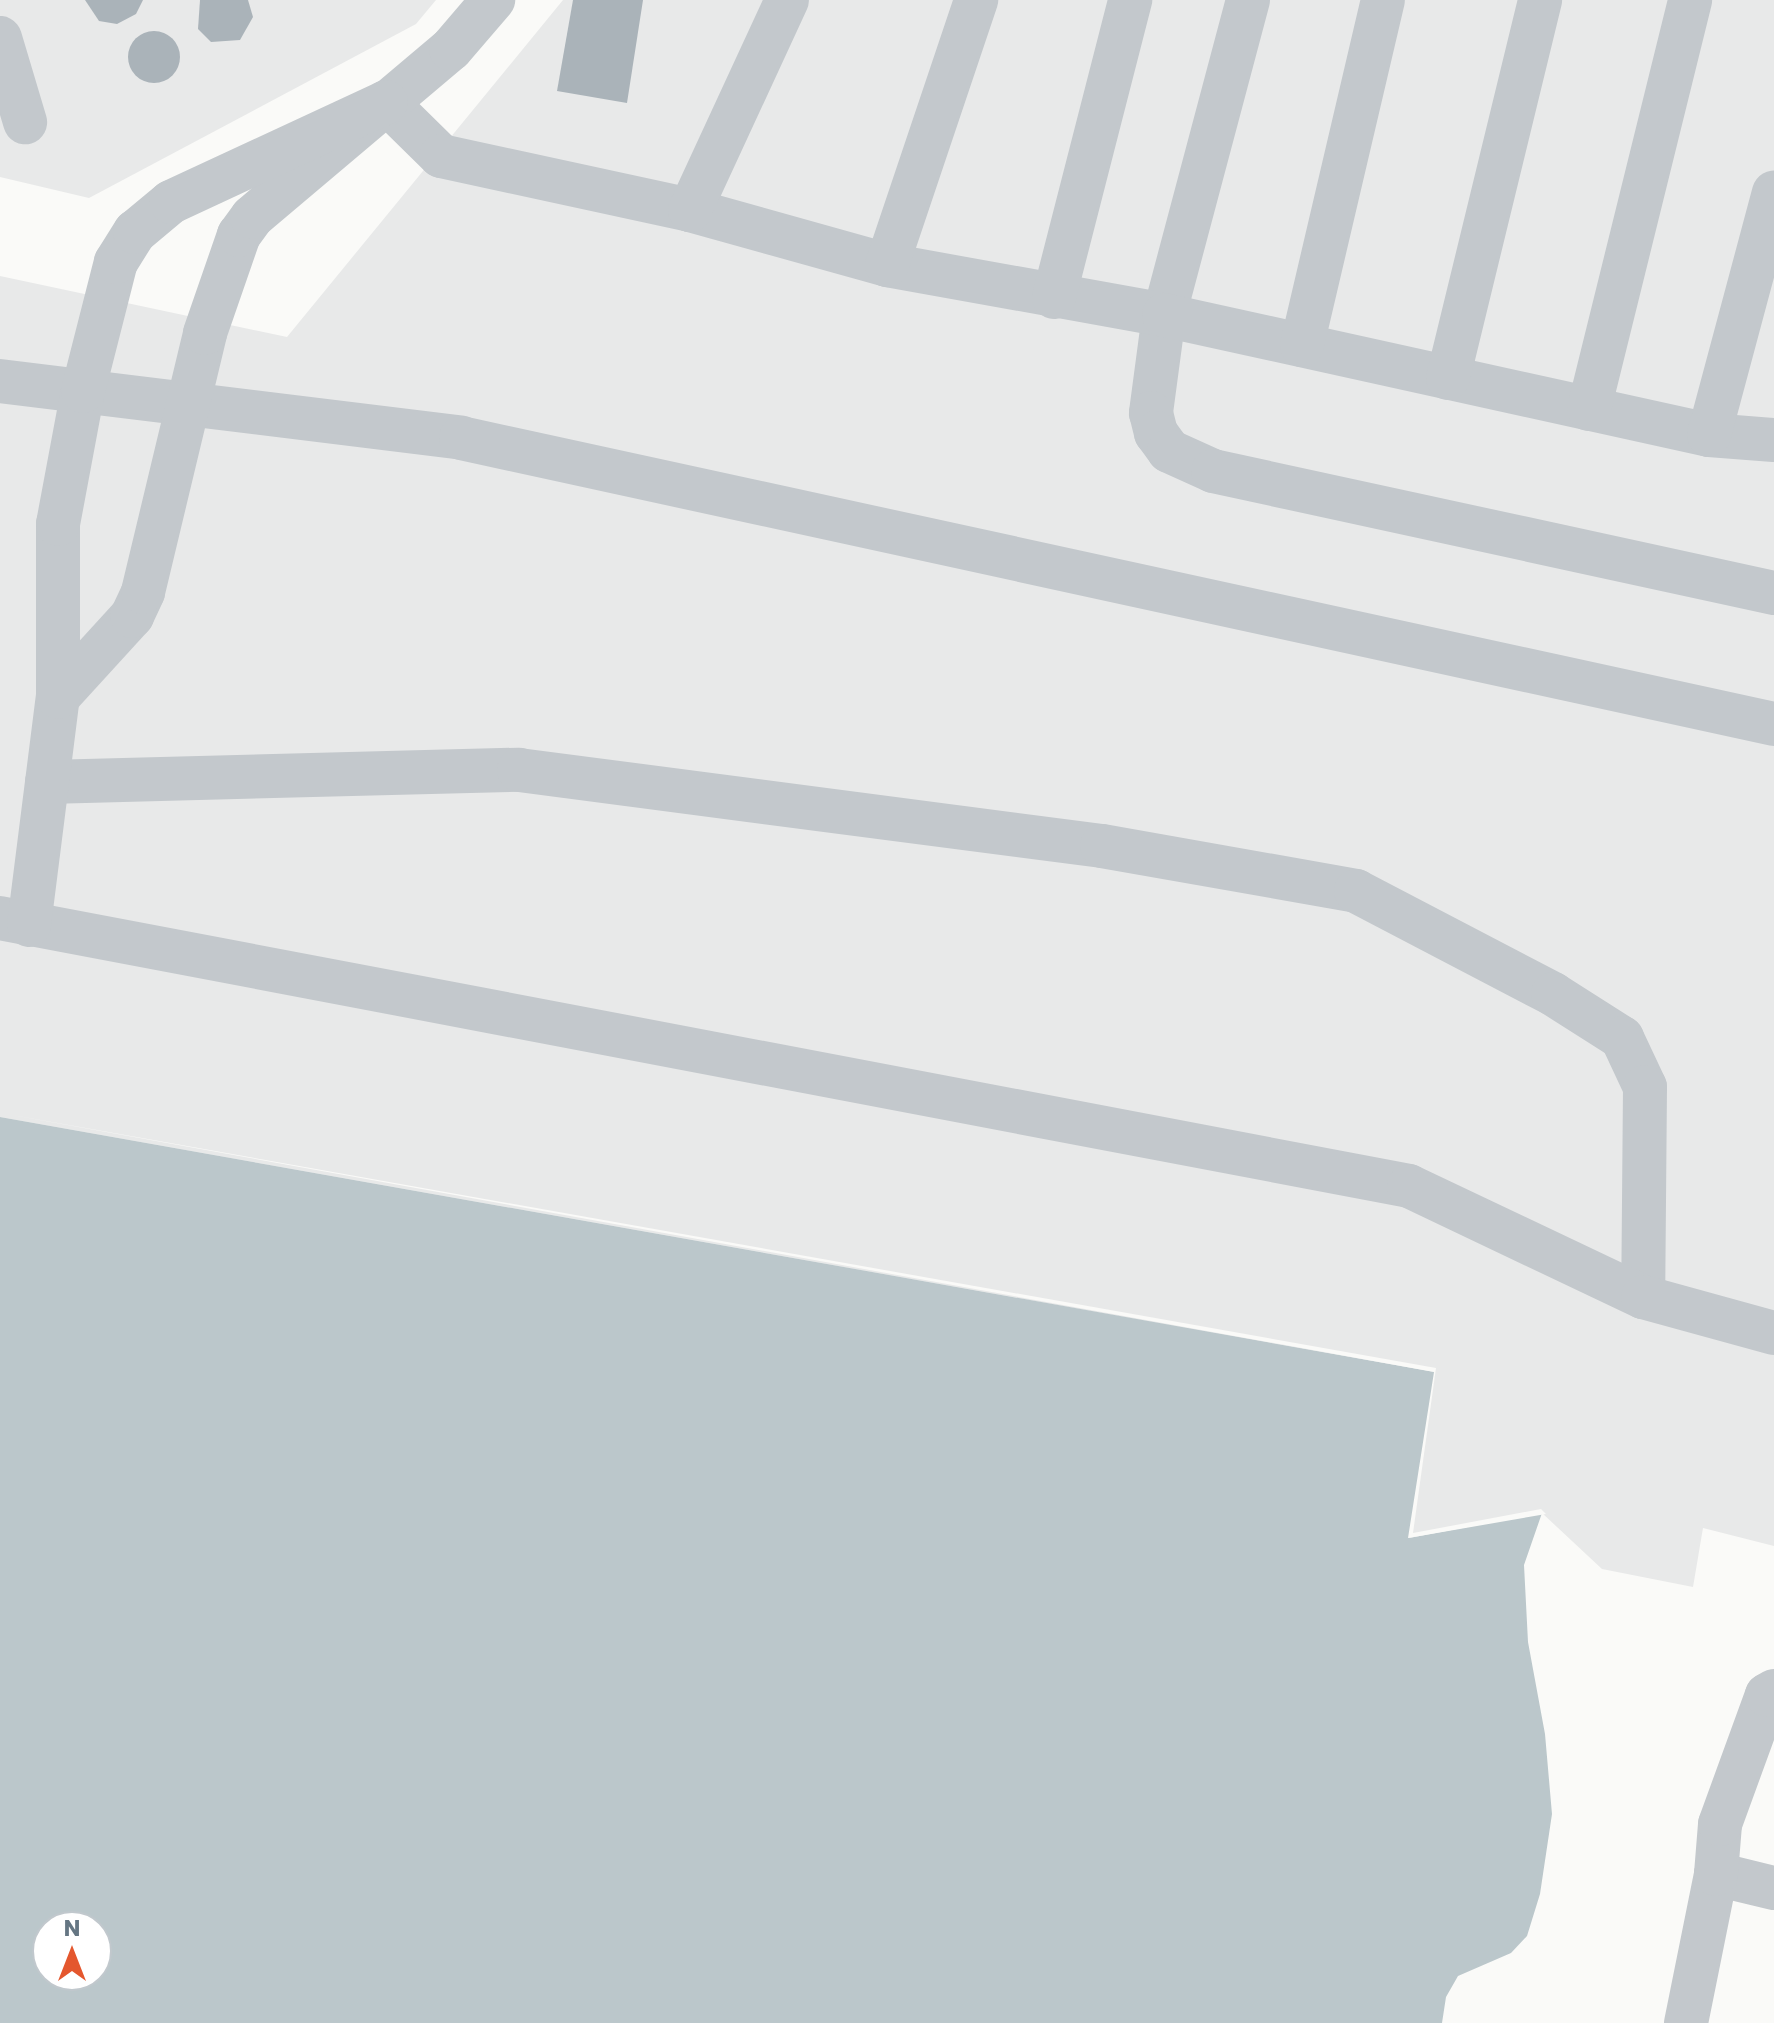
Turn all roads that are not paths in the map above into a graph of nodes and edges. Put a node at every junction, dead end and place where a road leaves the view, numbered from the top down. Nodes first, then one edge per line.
1 (493, 0) edge
2 (787, 0) edge
3 (976, 0) edge
4 (1130, 0) edge
5 (1248, 0) edge
6 (1383, 0) edge
7 (1540, 0) edge
8 (1690, 0) edge
9 (0, 38) edge
10 (386, 102) junction
11 (25, 122) dead end
12 (1774, 193) edge
13 (690, 210) junction
14 (887, 265) junction
15 (1054, 297) junction
16 (1164, 315) junction
17 (1302, 345) junction
18 (1448, 378) junction
19 (0, 381) edge
20 (83, 391) junction
21 (189, 403) junction
22 (1589, 409) junction
23 (1709, 435) junction
24 (1774, 440) edge
25 (1774, 593) edge
26 (58, 697) junction
27 (1774, 724) edge
28 (47, 782) junction
29 (14, 921) edge
30 (1643, 1297) junction
31 (1774, 1333) edge
32 (1774, 1691) edge
33 (1716, 1874) junction
34 (1774, 1888) edge
35 (1686, 2023) edge

1 - 10 lane
2 - 13 lane
3 - 14 lane
4 - 15 lane
5 - 16 lane
6 - 17 lane
7 - 18 lane
8 - 22 lane
9 - 11 lane
10 - 13 lane
10 - 20 lane
10 - 21 lane
12 - 23 lane
13 - 14 lane
14 - 15 lane
15 - 16 lane
16 - 17 lane
16 - 25 lane
17 - 18 lane
18 - 22 lane
19 - 20 lane
20 - 21 lane
20 - 26 lane
21 - 26 lane
21 - 27 lane
22 - 23 lane
23 - 24 lane
26 - 28 lane
28 - 29 lane
28 - 30 lane
29 - 30 lane
30 - 31 lane
32 - 33 lane
33 - 34 lane
33 - 35 lane

